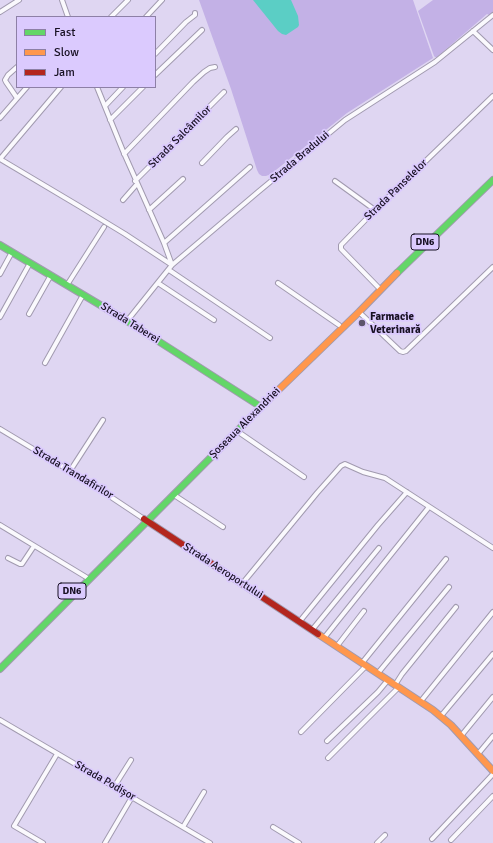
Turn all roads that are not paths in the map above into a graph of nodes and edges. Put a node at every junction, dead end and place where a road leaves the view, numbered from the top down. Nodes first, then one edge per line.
1 (19, 0) edge
2 (62, 0) edge
3 (128, 0) edge
4 (162, 0) edge
5 (0, 12) edge
6 (194, 13) dead end
7 (493, 15) edge
8 (68, 16) edge
9 (112, 16) edge
10 (147, 16) edge
11 (202, 30) dead end
12 (472, 31) junction
13 (493, 50) edge
14 (156, 53) edge
15 (215, 67) dead end
16 (16, 68) edge
17 (156, 74) edge
18 (26, 88) edge
19 (60, 88) edge
20 (97, 88) edge
21 (122, 88) edge
22 (142, 88) edge
23 (224, 92) dead end
24 (493, 96) edge
25 (17, 98) junction
26 (105, 106) junction
27 (0, 118) edge
28 (110, 120) junction
29 (236, 129) dead end
30 (124, 154) junction
31 (0, 159) edge
32 (202, 163) dead end
33 (250, 167) dead end
34 (493, 175) edge
35 (183, 179) dead end
36 (493, 180) edge
37 (335, 181) dead end
38 (136, 183) junction
39 (123, 200) dead end
40 (149, 210) junction
41 (375, 210) junction
42 (104, 227) dead end
43 (164, 243) junction
44 (0, 245) edge
45 (12, 252) junction
46 (30, 263) junction
47 (172, 265) junction
48 (493, 267) edge
49 (169, 270) junction
50 (0, 274) edge
51 (51, 275) junction
52 (158, 283) junction
53 (278, 283) dead end
54 (67, 285) junction
55 (378, 287) junction
56 (82, 294) junction
57 (359, 312) junction
58 (29, 314) dead end
59 (0, 317) edge
60 (214, 320) dead end
61 (127, 321) junction
62 (339, 325) junction
63 (270, 338) dead end
64 (46, 356) dead end
65 (45, 363) dead end
66 (258, 406) junction
67 (103, 420) dead end
68 (0, 429) edge
69 (237, 431) junction
70 (70, 471) junction
71 (304, 477) dead end
72 (407, 492) junction
73 (174, 495) junction
74 (429, 507) junction
75 (146, 520) junction
76 (0, 525) edge
77 (223, 527) dead end
78 (34, 546) junction
79 (379, 548) dead end
80 (493, 548) edge
81 (8, 558) dead end
82 (446, 559) dead end
83 (86, 577) junction
84 (242, 584) junction
85 (449, 587) dead end
86 (456, 607) dead end
87 (364, 611) dead end
88 (493, 612) edge
89 (300, 621) junction
90 (312, 630) junction
91 (324, 638) junction
92 (337, 646) junction
93 (493, 654) edge
94 (0, 664) edge
95 (364, 665) junction
96 (0, 670) edge
97 (378, 673) junction
98 (388, 680) junction
99 (397, 686) junction
100 (493, 697) edge
101 (421, 701) junction
102 (441, 716) junction
103 (0, 720) edge
104 (301, 732) dead end
105 (461, 736) junction
106 (493, 736) edge
107 (327, 741) dead end
108 (57, 754) junction
109 (478, 754) junction
110 (328, 758) dead end
111 (131, 760) dead end
112 (493, 771) edge
113 (493, 774) edge
114 (114, 787) junction
115 (204, 792) dead end
116 (493, 796) edge
117 (132, 797) junction
118 (182, 827) junction
119 (273, 827) dead end
120 (385, 835) dead end
121 (432, 839) dead end
122 (451, 840) dead end
123 (43, 843) edge
124 (105, 843) edge
125 (210, 843) edge
126 (299, 843) edge
127 (377, 843) edge

1 - 5 street
2 - 8 street
3 - 9 street
4 - 10 street
6 - 14 street
7 - 12 street, Strada Bradului
11 - 17 street
12 - 13 street
12 - 47 street, Strada Bradului
15 - 30 street
16 - 25 street
18 - 25 street
19 - 31 street
20 - 26 street
21 - 26 street
22 - 28 street
23 - 38 street, Strada Salcâmilor
24 - 41 street, Strada Panselelor
25 - 27 street
26 - 28 street
28 - 30 street
29 - 32 street
30 - 38 street
31 - 47 street
33 - 43 street
34 - 55 main road, Șoseaua Alexandriei / DN6
35 - 40 street
36 - 57 main road, Șoseaua Alexandriei / DN6
37 - 41 street
38 - 39 street, Strada Salcâmilor
38 - 40 street
40 - 43 street
41 - 55 street, Strada Panselelor
42 - 54 street
43 - 47 street
44 - 45 main road, Strada Taberei
45 - 46 main road, Strada Taberei
45 - 50 street
46 - 51 main road, Strada Taberei
46 - 59 street
47 - 49 street, Strada Bradului
48 - 57 street
49 - 52 street, Strada Bradului
49 - 63 street
51 - 54 main road, Strada Taberei
51 - 58 street
52 - 60 street
52 - 61 street, Strada Bradului
53 - 62 street
54 - 56 main road, Strada Taberei
55 - 62 main road, Șoseaua Alexandriei / DN6
56 - 61 main road, Strada Taberei
56 - 64 street
56 - 65 street
57 - 69 main road, Șoseaua Alexandriei / DN6
61 - 66 main road, Strada Taberei
62 - 66 main road, Șoseaua Alexandriei / DN6
66 - 75 main road, Șoseaua Alexandriei / DN6
67 - 70 street
68 - 70 street, Strada Trandafirilor
69 - 71 street
69 - 73 main road, Șoseaua Alexandriei / DN6
70 - 75 street, Strada Trandafirilor
72 - 74 street
72 - 84 street
72 - 89 street
73 - 75 main road, Șoseaua Alexandriei / DN6
73 - 77 street
74 - 80 street
74 - 91 street
75 - 83 main road, Șoseaua Alexandriei / DN6
75 - 84 main road, Strada Aeroportului
75 - 96 main road, Șoseaua Alexandriei / DN6
76 - 78 street
78 - 81 street
78 - 83 street
79 - 90 street
82 - 95 street
83 - 94 main road, Șoseaua Alexandriei / DN6
84 - 89 main road, Strada Aeroportului
85 - 97 street
86 - 99 street
87 - 92 street
88 - 101 street
89 - 90 main road, Strada Aeroportului
90 - 91 main road, Strada Aeroportului
91 - 92 main road, Strada Aeroportului
92 - 95 main road, Strada Aeroportului
93 - 102 street
95 - 97 main road, Strada Aeroportului
95 - 104 street
97 - 98 main road, Strada Aeroportului
98 - 99 main road, Strada Aeroportului
98 - 107 street
99 - 101 main road, Strada Aeroportului
99 - 110 street
100 - 105 street
101 - 102 main road, Strada Aeroportului
102 - 105 main road, Strada Aeroportului
103 - 108 street, Strada Podișor
105 - 109 main road, Strada Aeroportului
106 - 109 street
108 - 114 street, Strada Podișor
108 - 123 street
109 - 112 main road, Strada Aeroportului
111 - 114 street
113 - 121 street
114 - 117 street, Strada Podișor
115 - 118 street
116 - 122 street
117 - 118 street, Strada Podișor
117 - 124 street
118 - 125 street, Strada Podișor
119 - 126 street
120 - 127 street

